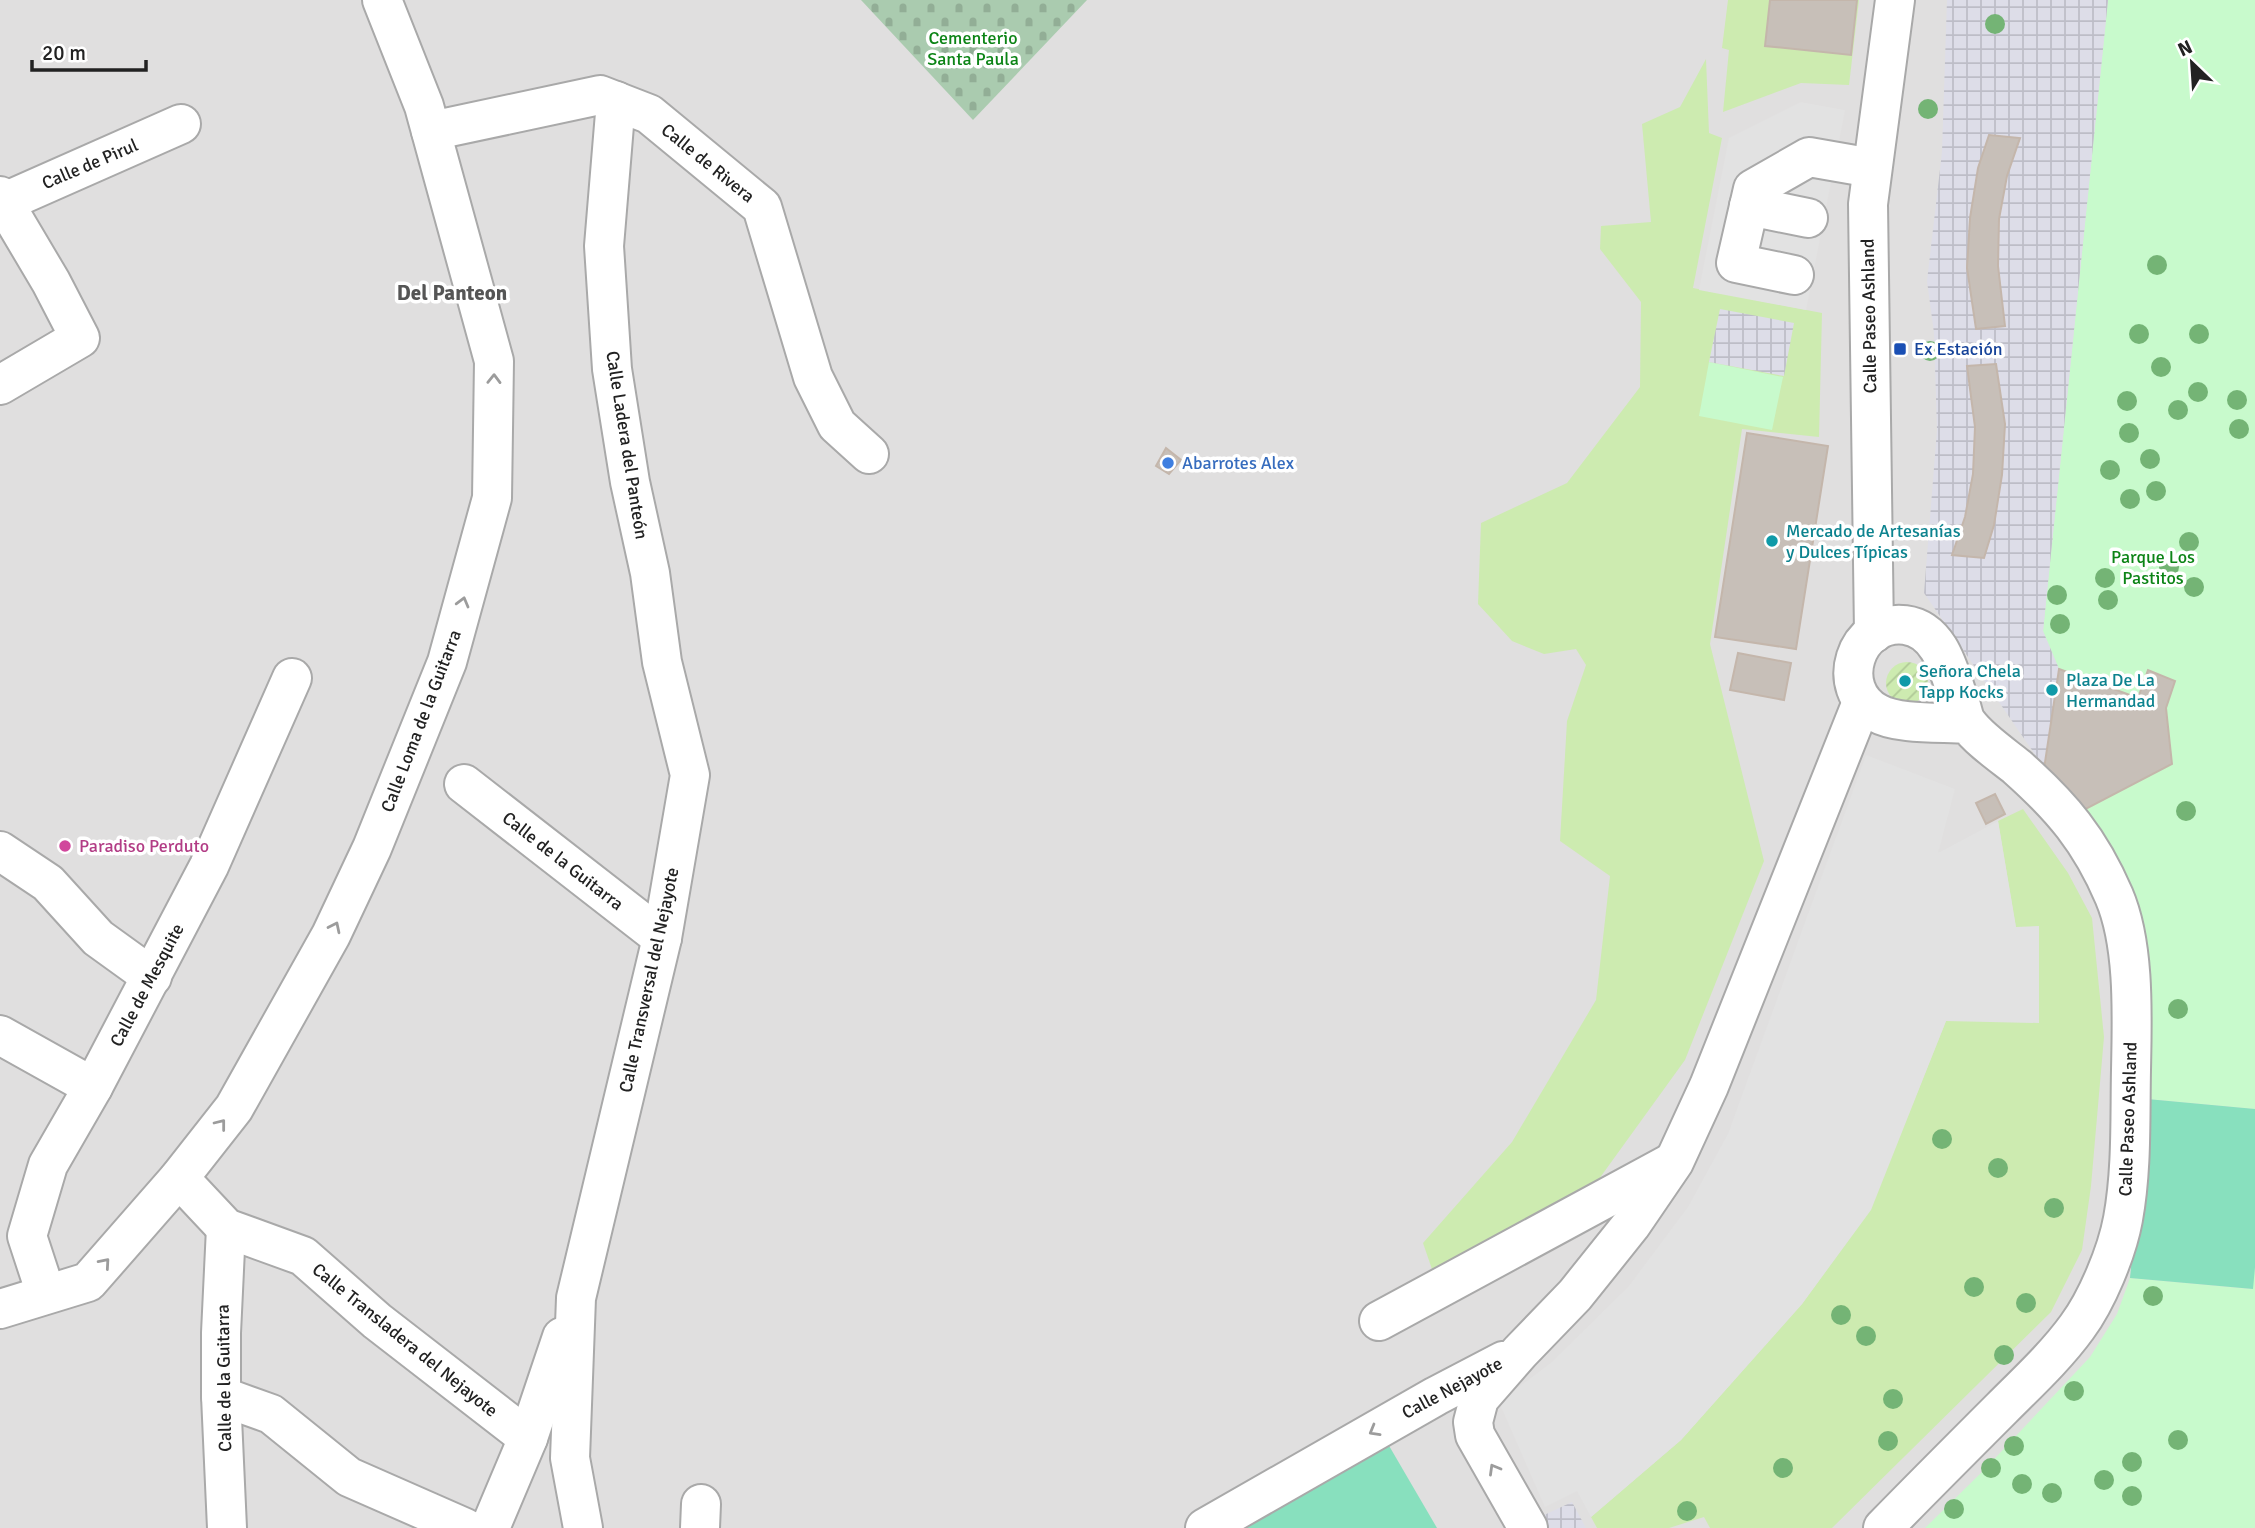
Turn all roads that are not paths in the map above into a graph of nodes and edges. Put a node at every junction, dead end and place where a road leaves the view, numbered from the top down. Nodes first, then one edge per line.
1 (382, 0) edge
2 (1895, 0) edge
3 (616, 101) junction
4 (181, 124) dead end
5 (431, 131) junction
6 (1872, 168) junction
7 (1, 200) edge
8 (1749, 206) junction
9 (1808, 218) dead end
10 (1794, 275) dead end
11 (0, 385) edge
12 (869, 454) dead end
13 (1874, 633) junction
14 (662, 662) joint
15 (292, 678) dead end
16 (1862, 702) junction
17 (1967, 723) junction
18 (464, 784) dead end
19 (0, 851) edge
20 (662, 938) junction
21 (152, 977) junction
22 (0, 1035) edge
23 (93, 1087) junction
24 (1674, 1162) junction
25 (179, 1178) junction
26 (226, 1228) junction
27 (14, 1234) edge
28 (46, 1294) junction
29 (576, 1298) junction
30 (0, 1309) edge
31 (1379, 1321) dead end
32 (1520, 1352) junction
33 (221, 1396) junction
34 (527, 1438) junction
35 (228, 1528) edge
36 (465, 1528) edge
37 (490, 1528) edge
38 (583, 1528) edge
39 (1205, 1528) edge
40 (1528, 1528) edge
41 (1883, 1528) edge

1 - 5 street, Calle Loma de la Guitarra
2 - 6 street, Calle Paseo Ashland
3 - 5 street, Calle de Rivera
3 - 12 street, Calle de Rivera
3 - 14 street, Calle Ladera del Panteón
4 - 7 street, Calle de Pirul
25 -> 5 street, Calle Loma de la Guitarra
6 - 8 street
6 - 13 street, Calle Paseo Ashland
7 - 11 street
8 - 9 street
8 - 10 street
13 - 16 street
13 - 17 street, Calle Paseo Ashland
14 - 20 street, Calle Transversal del Nejayote
15 - 21 street, Calle de Mesquite
16 - 17 street
16 - 24 street
17 - 41 street, Calle Paseo Ashland
18 - 20 street, Calle de la Guitarra
19 - 21 street
20 - 29 street, Calle Transversal del Nejayote
21 - 23 street, Calle de Mesquite
22 - 23 street
23 - 27 street, Calle de Mesquite
24 - 31 street
24 - 32 street
25 - 26 street, Calle Transladera del Nejayote
28 -> 25 street, Calle Loma de la Guitarra
26 - 33 street, Calle de la Guitarra
26 - 34 street, Calle Transladera del Nejayote
27 - 28 street, Calle de Mesquite
28 - 30 street, Calle Loma de la Guitarra
29 - 34 street, Calle Transversal del Nejayote
29 - 38 street, Calle Transversal del Nejayote
32 -> 39 street, Calle Nejayote
40 -> 32 street, Calle Nejayote
33 - 35 street, Calle de la Guitarra
33 - 36 street
34 - 37 street, Calle Transversal del Nejayote

